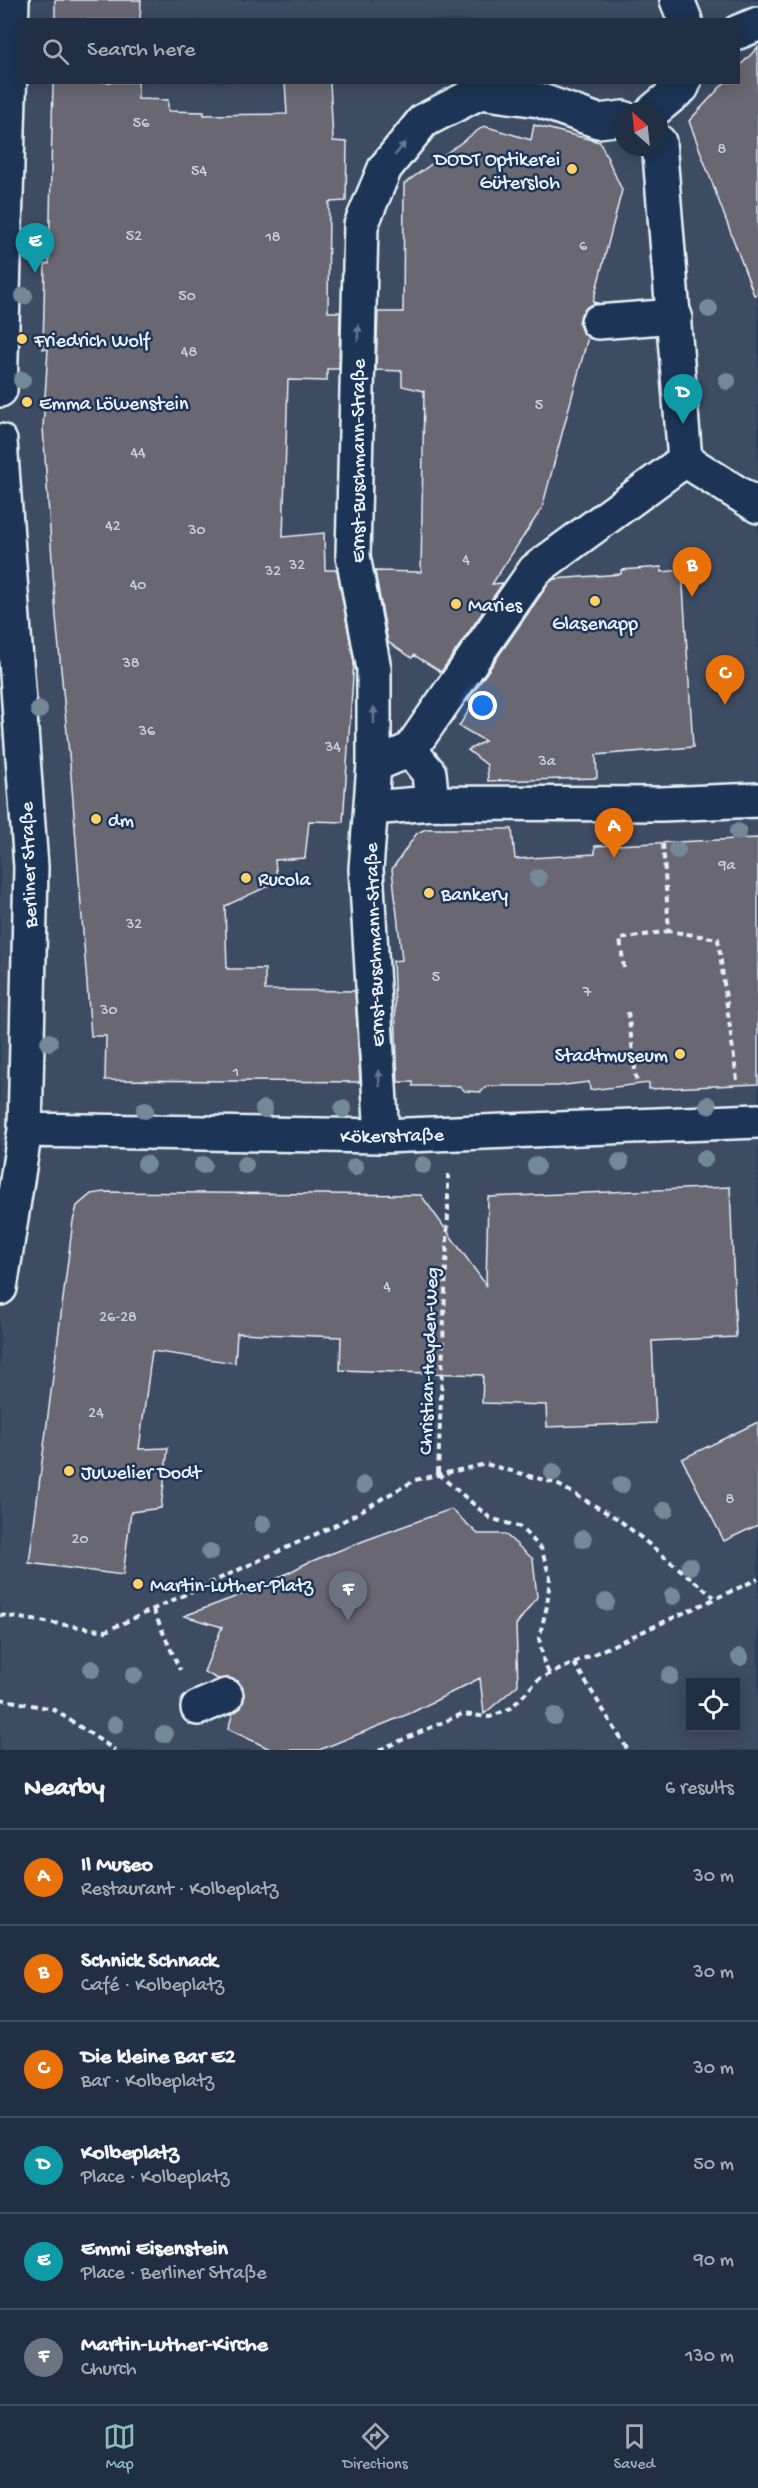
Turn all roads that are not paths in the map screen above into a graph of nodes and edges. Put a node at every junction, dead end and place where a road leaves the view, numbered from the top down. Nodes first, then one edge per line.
1 (12, 0) edge
2 (677, 0) edge
3 (684, 18) edge
4 (758, 24) edge
5 (740, 31) edge
6 (683, 84) edge
7 (664, 102) edge
8 (614, 119) edge
9 (660, 156) edge
10 (4, 161) edge
11 (675, 315) junction
12 (598, 322) dead end
13 (1, 335) edge
14 (0, 390) edge
15 (0, 441) edge
16 (685, 460) junction
17 (758, 506) edge
18 (410, 750) junction
19 (374, 765) junction
20 (758, 800) edge
21 (432, 803) junction
22 (371, 808) junction
23 (750, 1121) edge
24 (25, 1130) junction
25 (382, 1136) junction
26 (0, 1288) edge

1 - 10 street
2 - 3 street
4 - 5 street
6 - 7 street
19 -> 8 street, Ernst-Buschmann-Straße
9 - 11 street
10 - 13 street
11 - 12 street
11 - 16 street
13 - 14 street
15 - 24 street, Berliner Straße
16 - 17 street
16 - 18 street
18 - 19 street
18 - 21 street
19 - 22 street, Ernst-Buschmann-Straße
20 - 21 street
21 - 22 street
25 -> 22 street, Ernst-Buschmann-Straße
23 - 25 street, Kökerstraße
24 - 25 street, Kökerstraße
24 - 26 street, Berliner Straße

